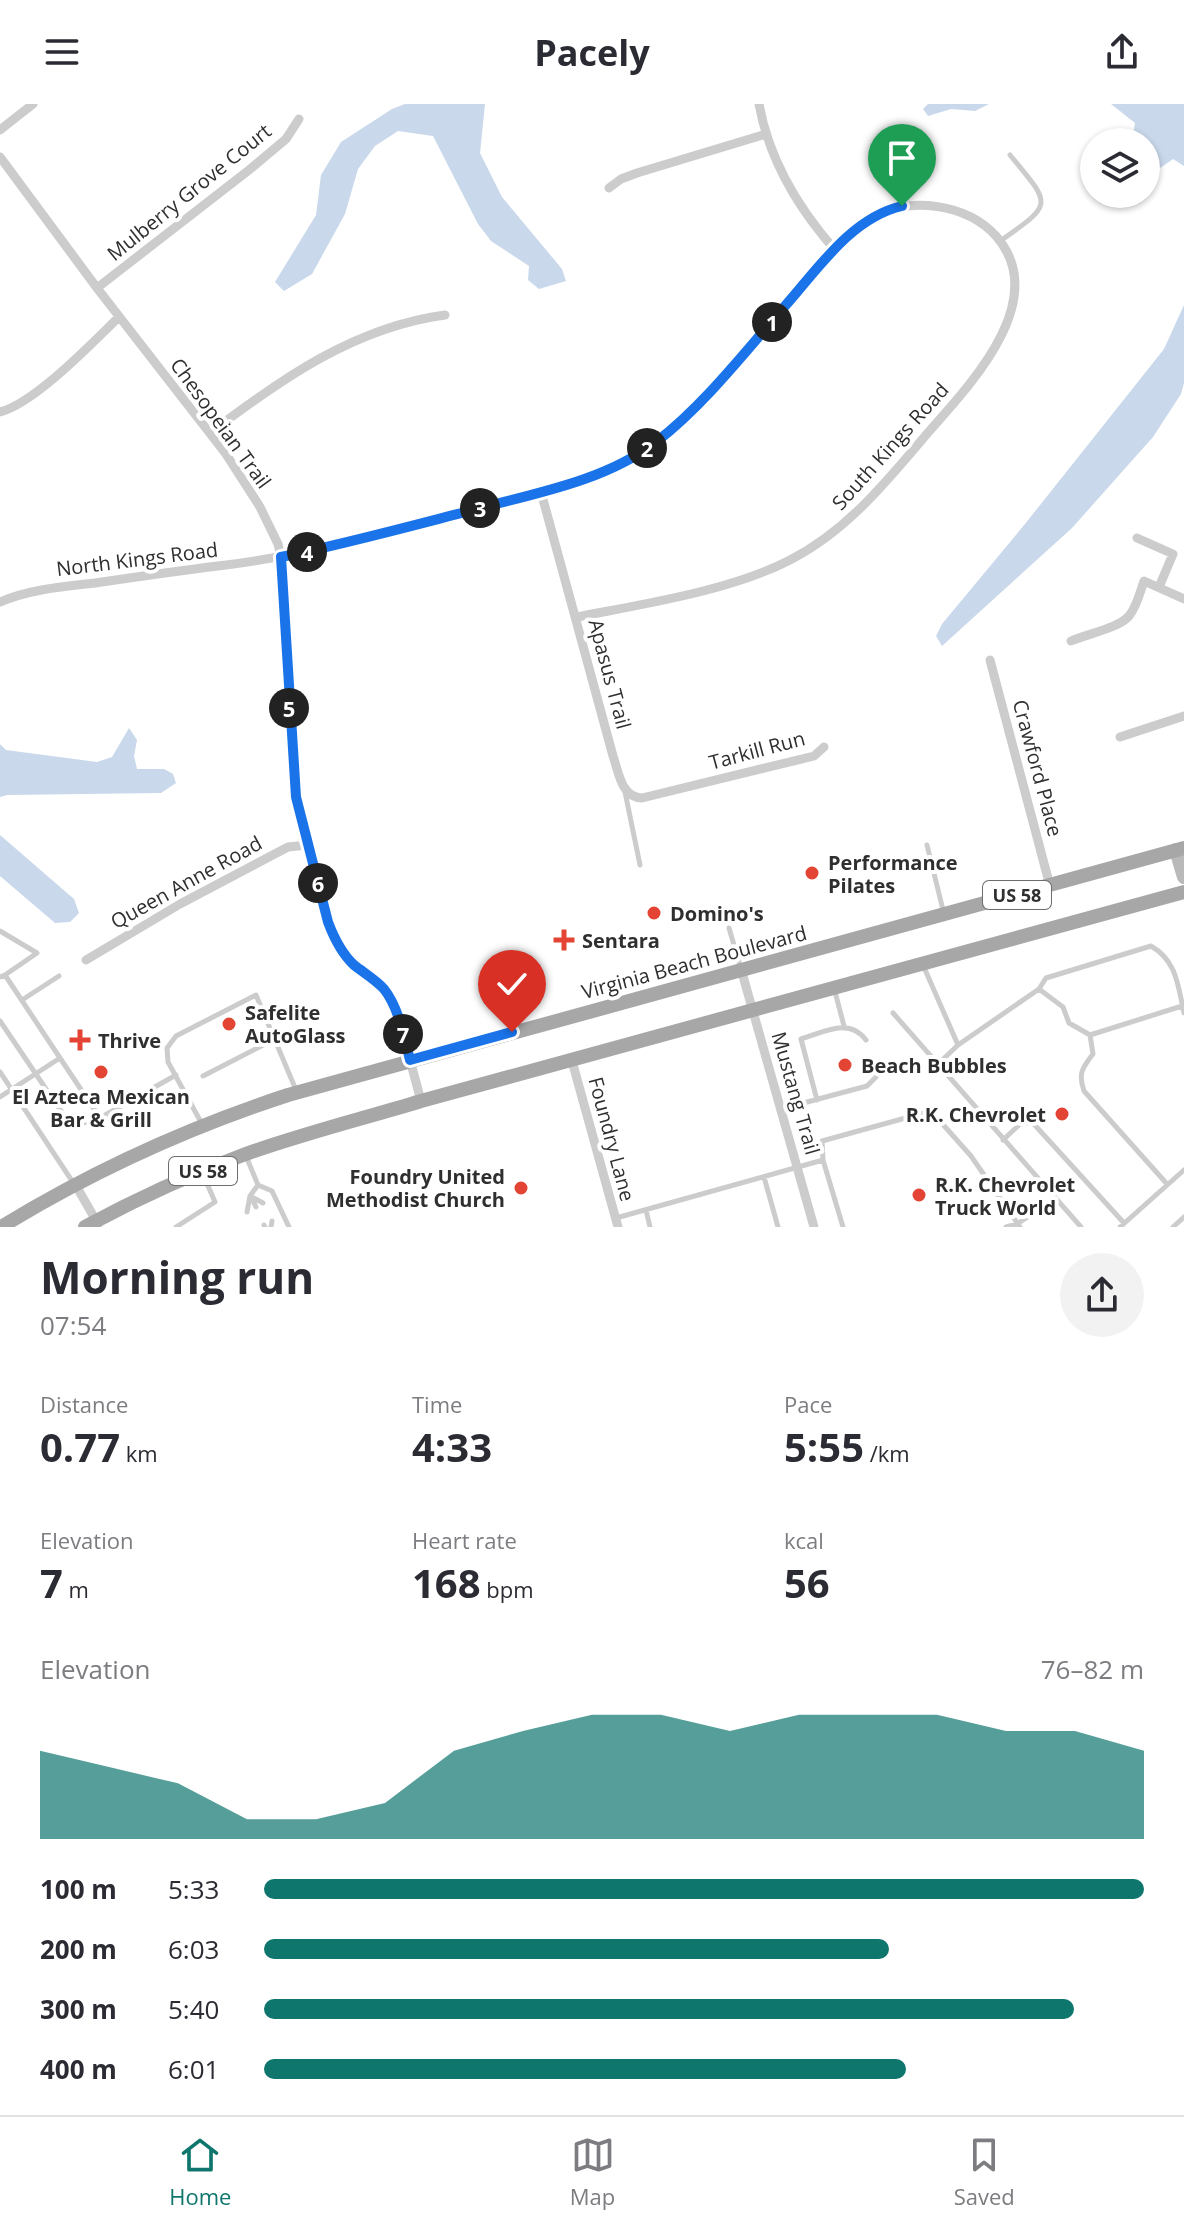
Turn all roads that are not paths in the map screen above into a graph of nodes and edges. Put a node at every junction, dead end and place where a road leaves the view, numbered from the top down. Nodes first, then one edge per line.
1 (33, 104) edge
2 (759, 104) edge
3 (299, 119) dead end
4 (0, 130) edge
5 (766, 134) junction
6 (1010, 155) dead end
7 (0, 157) edge
8 (609, 188) dead end
9 (1000, 242) junction
10 (835, 250) junction
11 (97, 288) junction
12 (445, 315) dead end
13 (119, 317) junction
14 (0, 412) edge
15 (210, 433) junction
16 (541, 492) junction
17 (1137, 538) dead end
18 (281, 557) junction
19 (77, 585) junction
20 (1159, 587) junction
21 (80, 598) dead end
22 (1184, 599) edge
23 (0, 602) edge
24 (577, 617) junction
25 (1071, 641) dead end
26 (990, 660) dead end
27 (1184, 716) edge
28 (1120, 737) dead end
29 (824, 747) dead end
30 (625, 791) junction
31 (307, 845) junction
32 (927, 845) dead end
33 (1180, 849) edge
34 (640, 865) dead end
35 (1184, 877) edge
36 (1050, 886) junction
37 (1184, 892) edge
38 (944, 915) junction
39 (729, 928) dead end
40 (0, 931) edge
41 (86, 960) dead end
42 (923, 964) junction
43 (741, 969) junction
44 (2, 976) edge
45 (59, 976) dead end
46 (834, 988) junction
47 (1039, 989) junction
48 (22, 1000) junction
49 (1183, 1010) edge
50 (754, 1011) junction
51 (893, 1013) dead end
52 (0, 1021) edge
53 (844, 1026) junction
54 (1090, 1035) junction
55 (275, 1039) junction
56 (866, 1040) dead end
57 (958, 1045) junction
58 (60, 1058) junction
59 (410, 1060) junction
60 (572, 1061) junction
61 (937, 1065) junction
62 (875, 1066) dead end
63 (0, 1072) edge
64 (36, 1074) junction
65 (176, 1075) junction
66 (203, 1076) dead end
67 (12, 1090) junction
68 (297, 1093) junction
69 (0, 1097) edge
70 (817, 1100) junction
71 (421, 1101) junction
72 (781, 1109) junction
73 (100, 1118) junction
74 (203, 1125) junction
75 (1003, 1140) junction
76 (245, 1154) junction
77 (823, 1160) junction
78 (798, 1167) junction
79 (1184, 1170) edge
80 (202, 1172) junction
81 (764, 1177) junction
82 (75, 1184) junction
83 (1167, 1184) junction
84 (258, 1185) junction
85 (250, 1196) junction
86 (1055, 1199) junction
87 (263, 1203) dead end
88 (256, 1207) dead end
89 (646, 1210) junction
90 (247, 1212) dead end
91 (1184, 1217) edge
92 (616, 1223) edge
93 (94, 1225) edge
94 (1018, 1225) edge
95 (1122, 1225) edge
96 (1, 1227) edge
97 (176, 1227) edge
98 (289, 1227) edge
99 (650, 1227) edge
100 (778, 1227) edge
101 (814, 1227) edge
102 (843, 1227) edge
103 (1006, 1227) edge
104 (1081, 1227) edge
105 (1173, 1227) edge

1 - 4 street
2 - 5 street
3 - 11 street, Mulberry Grove Court
5 - 8 street
5 - 10 street
6 - 9 lane
7 - 11 street, Chesopeian Trail
9 - 10 street, North Kings Road
9 - 24 street, South Kings Road
10 - 16 street, North Kings Road
11 - 13 street, Chesopeian Trail
12 - 15 street
13 - 14 street
13 - 15 street, Chesopeian Trail
15 - 18 street, Chesopeian Trail
16 - 18 street, North Kings Road
16 - 24 street, Apasus Trail
17 - 20 street
18 - 19 street, North Kings Road
18 - 31 street, Chesopeian Trail
19 - 21 street
19 - 23 street, North Kings Road
20 - 22 street
20 - 25 street
24 - 30 street, Apasus Trail
26 - 36 street, Crawford Place
27 - 28 street
29 - 30 street, Tarkill Run
30 - 34 lane
31 - 41 street, Queen Anne Road
31 - 59 street, Chesopeian Trail
32 - 38 lane
33 - 35 main road
33 - 36 main road, Virginia Beach Boulevard / US 58
36 - 38 main road, Virginia Beach Boulevard / US 58
37 - 42 main road, US 58
38 - 43 main road, Virginia Beach Boulevard / US 58
39 - 43 lane
40 - 44 lane
42 - 46 main road, US 58
42 - 57 lane
43 - 50 street, Mustang Trail
43 - 59 main road, Virginia Beach Boulevard / US 58
44 - 48 lane
45 - 48 lane
46 - 50 main road, US 58
46 - 53 lane
47 - 49 lane
47 - 54 lane
47 - 57 lane
48 - 58 lane
49 - 54 lane
50 - 60 main road, US 58
50 - 72 street, Mustang Trail
51 - 61 lane
52 - 64 lane
53 - 56 lane
53 - 70 lane
54 - 83 lane
55 - 65 lane
55 - 66 lane
55 - 68 lane
57 - 61 lane
58 - 64 lane
58 - 73 lane
59 - 68 main road, Virginia Beach Boulevard / US 58
59 - 71 street, Chesopeian Trail
60 - 71 main road, US 58
60 - 92 street, Foundry Lane
61 - 75 lane
62 - 70 lane
63 - 67 lane
64 - 67 lane
64 - 73 lane
65 - 73 lane
65 - 74 lane
67 - 69 lane
67 - 82 lane
68 - 74 main road, Virginia Beach Boulevard / US 58
70 - 72 lane
71 - 76 main road, US 58
72 - 78 street, Mustang Trail
74 - 82 main road, Virginia Beach Boulevard / US 58
75 - 86 lane
75 - 95 lane
76 - 80 main road, US 58
76 - 84 lane
77 - 78 lane
77 - 94 lane
77 - 102 lane
78 - 81 lane
78 - 101 street, Mustang Trail
79 - 83 lane
80 - 93 main road, US 58
80 - 97 lane
81 - 89 lane
81 - 100 lane
82 - 93 street
82 - 96 main road, Virginia Beach Boulevard / US 58
83 - 95 lane
84 - 85 lane
84 - 98 lane
85 - 87 lane
85 - 88 lane
85 - 90 lane
86 - 94 lane
86 - 104 lane
89 - 92 lane
89 - 99 lane
91 - 105 lane
94 - 103 lane

